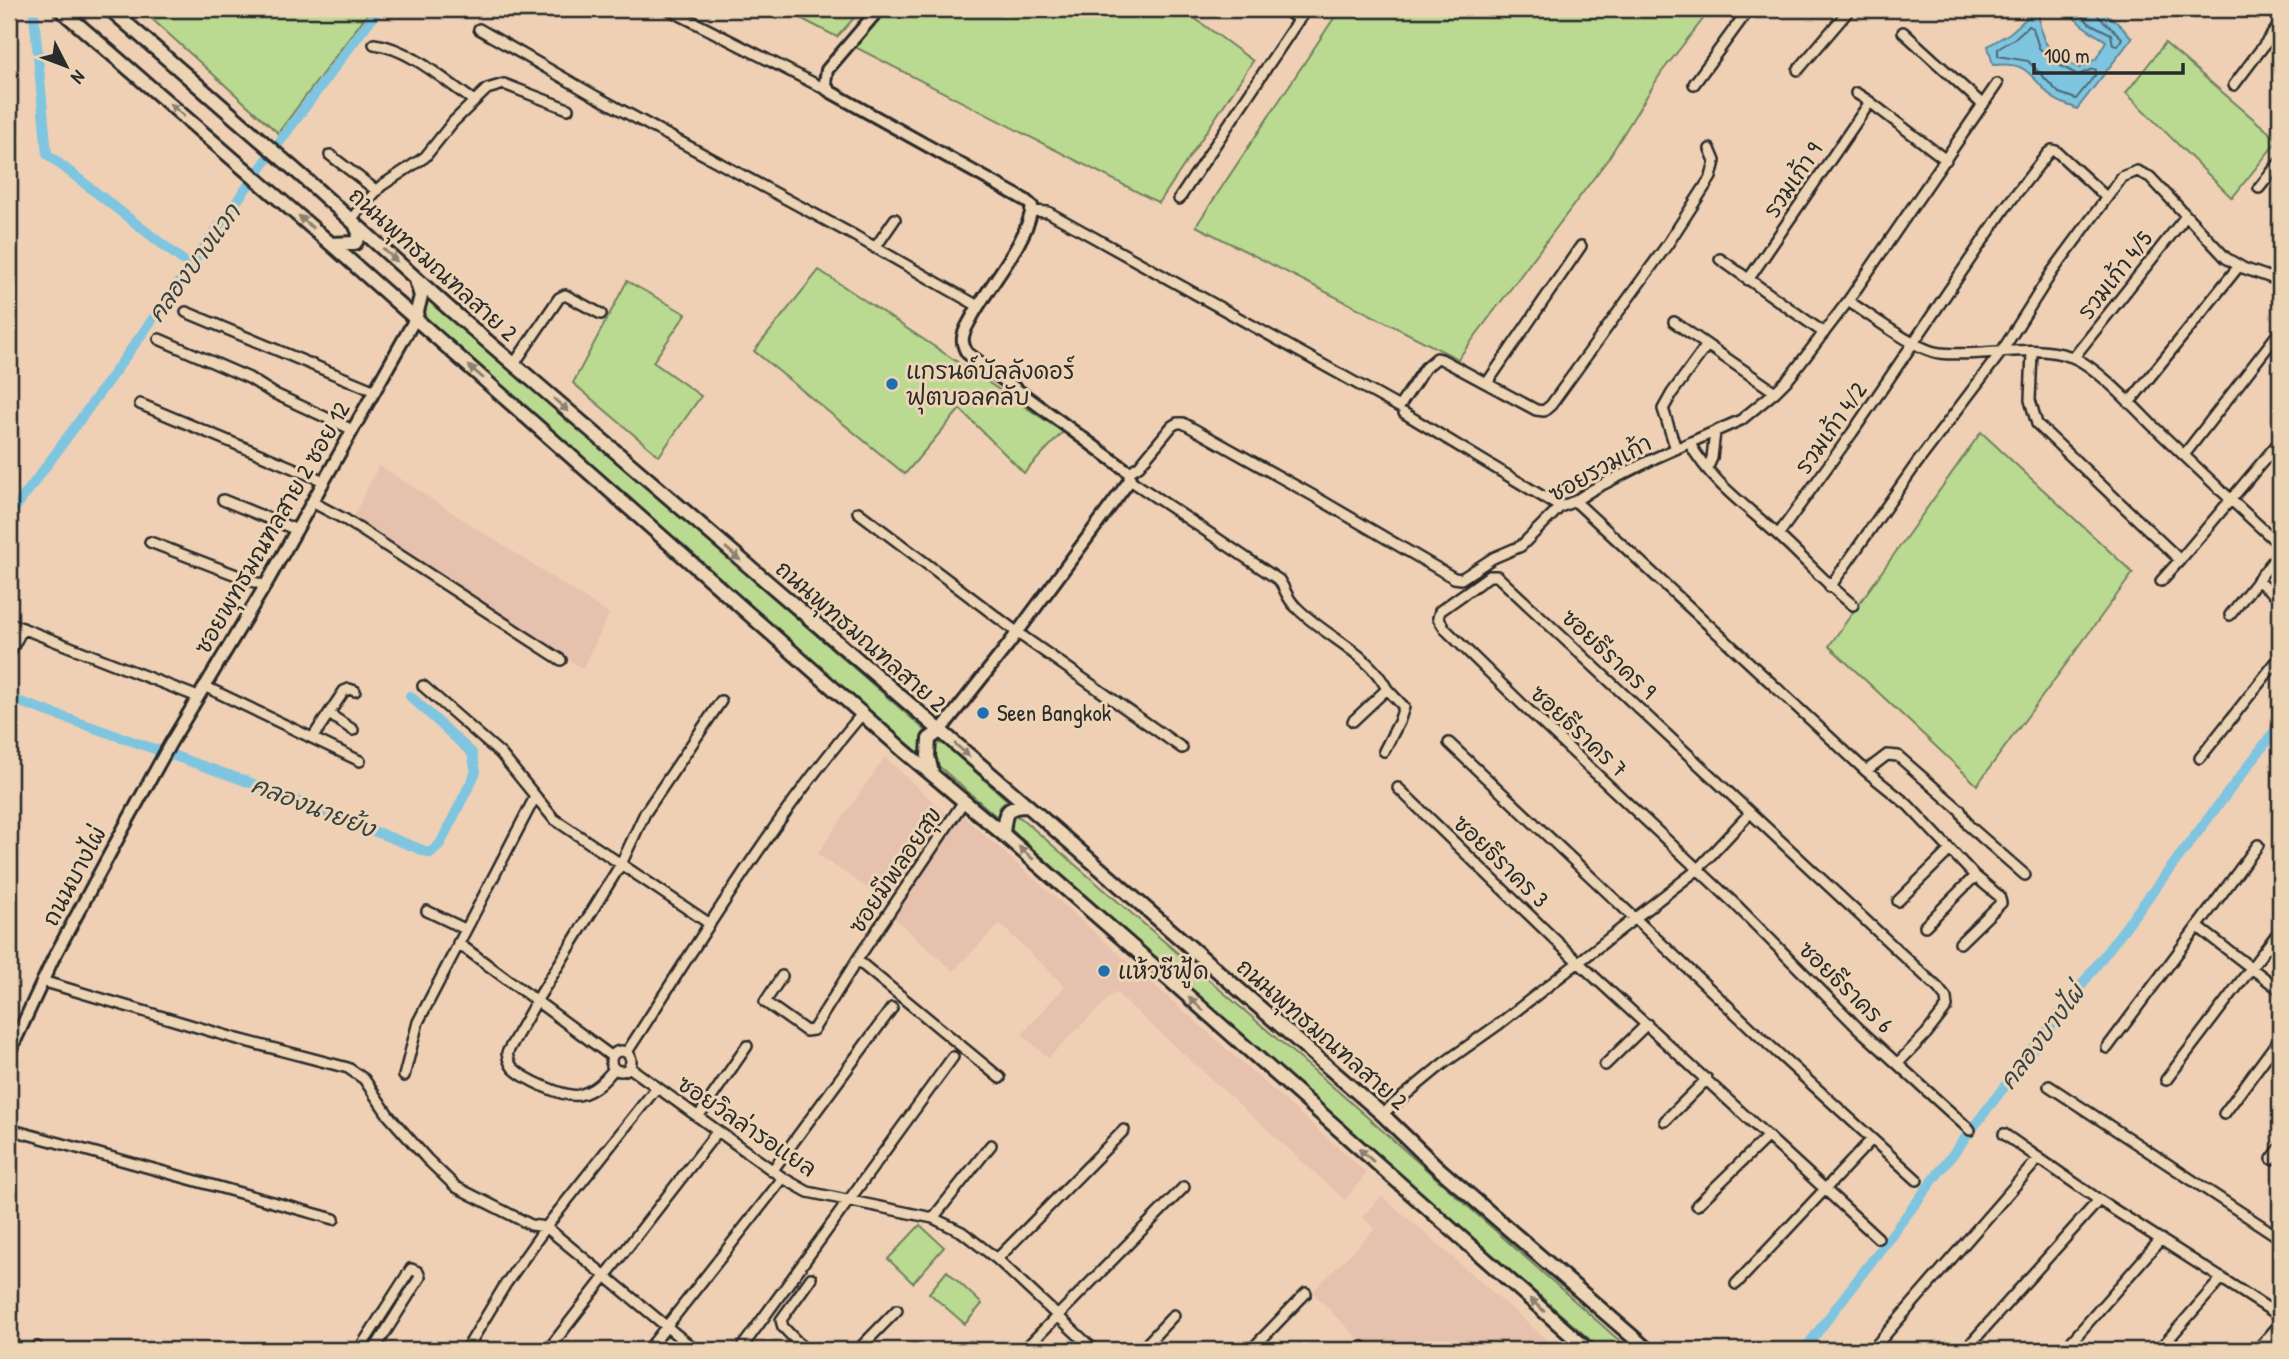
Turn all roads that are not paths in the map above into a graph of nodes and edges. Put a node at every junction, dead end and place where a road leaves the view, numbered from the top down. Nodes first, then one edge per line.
1 (60, 9) edge
2 (110, 9) edge
3 (668, 9) edge
4 (879, 9) edge
5 (1286, 9) edge
6 (1749, 9) edge
7 (1850, 9) edge
8 (1302, 14) edge
9 (2280, 24) edge
10 (479, 29) dead end
11 (1903, 32) dead end
12 (374, 44) dead end
13 (1798, 71) dead end
14 (1694, 84) dead end
15 (1997, 84) dead end
16 (2234, 85) dead end
17 (830, 91) junction
18 (1856, 93) dead end
19 (474, 101) junction
20 (1870, 102) junction
21 (1983, 105) junction
22 (568, 109) dead end
23 (1710, 149) dead end
24 (330, 155) dead end
25 (1946, 160) junction
26 (2280, 162) edge
27 (2259, 188) dead end
28 (377, 191) junction
29 (2106, 197) junction
30 (1179, 199) dead end
31 (1031, 211) junction
32 (2186, 216) junction
33 (895, 219) dead end
34 (353, 221) junction
35 (331, 244) junction
36 (1581, 246) dead end
37 (875, 248) junction
38 (1720, 259) dead end
39 (2239, 266) junction
40 (414, 277) junction
41 (1748, 280) junction
42 (2280, 281) edge
43 (1848, 301) junction
44 (978, 306) junction
45 (186, 312) dead end
46 (601, 314) dead end
47 (415, 318) junction
48 (1674, 322) dead end
49 (2280, 331) edge
50 (1824, 333) junction
51 (159, 339) dead end
52 (1914, 342) junction
53 (1707, 345) junction
54 (2002, 351) junction
55 (2032, 352) junction
56 (2074, 357) junction
57 (514, 364) junction
58 (1487, 383) junction
59 (375, 391) junction
60 (1775, 392) junction
61 (2129, 403) junction
62 (140, 404) dead end
63 (1404, 413) dead end
64 (353, 430) junction
65 (1715, 432) junction
66 (2280, 440) edge
67 (1690, 444) junction
68 (1676, 449) junction
69 (2184, 455) junction
70 (1707, 468) junction
71 (1130, 476) junction
72 (324, 481) junction
73 (223, 500) dead end
74 (2231, 500) junction
75 (1575, 501) junction
76 (312, 502) junction
77 (1560, 507) junction
78 (859, 512) dead end
79 (297, 530) junction
80 (1778, 535) junction
81 (150, 542) dead end
82 (2280, 545) edge
83 (2280, 552) edge
84 (2180, 560) junction
85 (2161, 581) dead end
86 (2259, 582) junction
87 (265, 586) junction
88 (1830, 587) junction
89 (2280, 598) edge
90 (1853, 605) dead end
91 (2230, 615) dead end
92 (1438, 618) joint
93 (9, 623) edge
94 (23, 628) junction
95 (1017, 632) junction
96 (9, 654) edge
97 (2280, 657) edge
98 (561, 660) dead end
99 (423, 686) dead end
100 (204, 687) junction
101 (1387, 689) junction
102 (355, 691) dead end
103 (198, 697) junction
104 (721, 701) dead end
105 (329, 713) junction
106 (863, 713) junction
107 (1353, 721) dead end
108 (354, 730) dead end
109 (940, 731) junction
110 (313, 737) junction
111 (1449, 743) dead end
112 (1182, 748) dead end
113 (1384, 751) dead end
114 (162, 758) joint
115 (2200, 758) dead end
116 (360, 761) dead end
117 (1867, 771) junction
118 (932, 773) junction
119 (1398, 788) dead end
120 (535, 797) junction
121 (964, 801) junction
122 (1028, 806) junction
123 (1750, 813) junction
124 (1003, 834) junction
125 (2258, 845) dead end
126 (1950, 850) junction
127 (621, 864) junction
128 (1697, 870) junction
129 (2025, 875) dead end
130 (1975, 876) junction
131 (1898, 901) dead end
132 (427, 911) dead end
133 (1634, 917) junction
134 (710, 924) junction
135 (1925, 926) dead end
136 (2198, 927) junction
137 (465, 929) junction
138 (2280, 930) edge
139 (458, 943) junction
140 (1960, 943) dead end
141 (857, 960) junction
142 (1577, 961) junction
143 (2252, 969) junction
144 (782, 976) dead end
145 (42, 981) junction
146 (2280, 990) edge
147 (537, 1000) junction
148 (892, 1008) dead end
149 (1647, 1024) junction
150 (2280, 1038) edge
151 (747, 1046) dead end
152 (2108, 1048) dead end
153 (626, 1052) junction
154 (9, 1054) edge
155 (611, 1056) junction
156 (953, 1057) dead end
157 (1898, 1063) junction
158 (1605, 1065) dead end
159 (629, 1067) junction
160 (614, 1069) junction
161 (404, 1076) dead end
162 (1000, 1078) dead end
163 (1707, 1079) junction
164 (2166, 1080) dead end
165 (2049, 1086) dead end
166 (657, 1087) junction
167 (1382, 1114) junction
168 (2224, 1114) dead end
169 (698, 1117) junction
170 (1665, 1121) dead end
171 (9, 1129) edge
172 (1124, 1130) dead end
173 (1970, 1130) dead end
174 (717, 1132) junction
175 (2004, 1134) dead end
176 (1767, 1137) junction
177 (1872, 1139) junction
178 (992, 1145) dead end
179 (2280, 1148) edge
180 (2039, 1158) junction
181 (2272, 1159) dead end
182 (772, 1171) junction
183 (783, 1178) junction
184 (1917, 1180) dead end
185 (1184, 1187) dead end
186 (1825, 1189) junction
187 (2099, 1200) junction
188 (847, 1202) junction
189 (1697, 1205) dead end
190 (933, 1218) junction
191 (334, 1219) dead end
192 (546, 1227) junction
193 (1878, 1238) dead end
194 (2280, 1238) edge
195 (2161, 1239) junction
196 (997, 1259) junction
197 (606, 1276) junction
198 (2222, 1278) junction
199 (811, 1279) dead end
200 (1735, 1284) dead end
201 (1306, 1293) dead end
202 (388, 1304) junction
203 (897, 1310) dead end
204 (399, 1311) junction
205 (1174, 1315) dead end
206 (1058, 1316) junction
207 (2280, 1316) edge
208 (2280, 1324) edge
209 (667, 1326) junction
210 (359, 1350) edge
211 (374, 1350) edge
212 (468, 1350) edge
213 (548, 1350) edge
214 (648, 1350) edge
215 (695, 1350) edge
216 (740, 1350) edge
217 (805, 1350) edge
218 (858, 1350) edge
219 (1024, 1350) edge
220 (1094, 1350) edge
221 (1141, 1350) edge
222 (1251, 1350) edge
223 (1588, 1350) edge
224 (1648, 1350) edge
225 (1872, 1350) edge
226 (1965, 1350) edge
227 (2064, 1350) edge
228 (2159, 1350) edge
229 (2257, 1350) edge

35 -> 1 main road
2 - 34 main road, ถนนพุทธมณฑลสาย 2
3 - 17 street
4 - 17 street
5 - 8 street
6 - 14 street
7 - 13 street
8 - 30 street
9 - 16 street
10 - 37 street
11 - 21 street
12 - 19 street
15 - 21 street, ซอยรวมเก้า
17 - 31 street
18 - 20 street
19 - 22 street
19 - 28 street
20 - 25 street
20 - 41 street, รวมเก้า 9
21 - 25 street, ซอยรวมเก้า
23 - 58 street
24 - 28 street
25 - 43 street, ซอยรวมเก้า
26 - 27 street
28 - 34 street
29 - 32 street
29 - 52 street, รวมเก้า 4/2
29 - 54 street
31 - 44 street
31 - 58 street
32 - 39 street
32 - 56 street, รวมเก้า 4/5
33 - 37 street
34 - 35 main road
34 -> 40 main road, ถนนพุทธมณฑลสาย 2
35 - 47 main road
36 - 58 street
37 - 44 street
38 - 41 street
39 - 42 street
39 - 61 street
40 - 47 main road
40 - 57 main road, ถนนพุทธมณฑลสาย 2
41 - 50 street
43 - 50 street, ซอยรวมเก้า
43 - 52 street
44 - 71 street
45 - 59 street
46 - 57 street
47 - 59 street, ซอยพุทธมณฑลสาย 2 ซอย 12
106 -> 47 main road
48 - 53 street
49 - 69 street
50 - 60 street, ซอยรวมเก้า
51 - 64 street
52 - 54 street
52 - 80 street, รวมเก้า 4/2
53 - 60 street
53 - 68 street
54 - 55 street
54 - 88 street
55 - 56 street
55 - 84 street
56 - 61 street
57 -> 109 main road, ถนนพุทธมณฑลสาย 2
59 - 64 street, ซอยพุทธมณฑลสาย 2 ซอย 12
60 - 65 street, ซอยรวมเก้า
61 - 69 street
62 - 72 street
63 - 77 street
64 - 72 street, ซอยพุทธมณฑลสาย 2 ซอย 12
65 - 67 street, ซอยรวมเก้า
65 - 70 street
66 - 74 street
67 - 68 street, ซอยรวมเก้า
67 - 70 street
68 - 75 street, ซอยรวมเก้า
69 - 74 street
70 - 80 street
71 - 77 street, ซอยรวมเก้า
71 - 95 street
71 - 101 street
72 - 76 street, ซอยพุทธมณฑลสาย 2 ซอย 12
73 - 79 street
74 - 82 street
74 - 84 street
75 - 77 street, ซอยรวมเก้า
75 - 117 street
76 - 79 street, ซอยพุทธมณฑลสาย 2 ซอย 12
76 - 98 street
78 - 95 street
79 - 87 street, ซอยพุทธมณฑลสาย 2 ซอย 12
80 - 88 street
81 - 87 street
83 - 86 street
84 - 85 street
86 - 89 street
86 - 91 street
87 - 100 street, ซอยพุทธมณฑลสาย 2 ซอย 12
88 - 90 street
92 - 123 street, ซอยธีราคร 9
92 - 128 street, ซอยธีราคร 7
93 - 94 street
94 - 96 street
94 - 103 street
95 - 109 street
95 - 112 street
97 - 115 street
99 - 120 street
100 - 103 street, ซอยพุทธมณฑลสาย 2 ซอย 12
100 - 110 street
101 - 107 street
101 - 113 street
102 - 105 street
103 - 114 street, ซอยพุทธมณฑลสาย 2 ซอย 12
104 - 127 street
105 - 108 street
105 - 110 street
106 - 118 main road
106 - 134 street
109 - 118 main road
109 -> 122 main road, ถนนพุทธมณฑลสาย 2
110 - 116 street
111 - 133 street
114 - 145 street, ถนนบางไผ่
117 - 126 street
117 - 129 street
118 - 121 main road
119 - 142 street, ซอยธีราคร 3
120 - 127 street
120 - 137 street
121 - 124 main road
121 - 141 street, ซอยมีพลอยสุข
122 - 124 main road
122 - 167 main road, ถนนพุทธมณฑลสาย 2
123 - 128 street
123 - 157 street
223 -> 124 main road
125 - 136 street
126 - 130 street
126 - 131 street
127 - 134 street
127 - 147 street
128 - 133 street
128 - 157 street, ซอยธีราคร 6
130 - 135 street
130 - 140 street
132 - 137 street
133 - 142 street
133 - 177 street
134 - 153 street
136 - 143 street
136 - 152 street
137 - 139 street
138 - 143 street
139 - 147 street
139 - 161 street
141 - 144 street, ซอยมีพลอยสุข
141 - 162 street, ซอยมีพลอยสุข
142 - 149 street, ซอยธีราคร 3
142 - 167 street
143 - 146 street
143 - 164 street
145 - 154 street, ถนนบางไผ่
145 - 192 street
147 - 155 street
147 - 160 street
148 - 182 street
149 - 158 street
149 - 163 street, ซอยธีราคร 3
150 - 168 street
151 - 169 street
153 - 155 street
153 - 159 street
155 - 160 street
156 - 188 street
157 - 173 street, ซอยธีราคร 6
159 - 160 street
159 - 166 street, ซอยวิลล่ารอแยล
163 - 170 street
163 - 176 street, ซอยธีราคร 3
165 - 194 street
166 - 169 street, ซอยวิลล่ารอแยล
166 - 192 street
167 - 224 main road, ถนนพุทธมณฑลสาย 2
169 - 174 street, ซอยวิลล่ารอแยล
171 - 191 street
172 - 196 street
174 - 182 street, ซอยวิลล่ารอแยล
174 - 197 street
175 - 180 street
176 - 186 street, ซอยธีราคร 3
176 - 189 street
177 - 184 street
177 - 186 street
178 - 190 street
179 - 181 street
180 - 187 street
180 - 225 street
182 - 183 street, ซอยวิลล่ารอแยล
183 - 188 street, ซอยวิลล่ารอแยล
183 - 209 street
185 - 206 street
186 - 193 street, ซอยธีราคร 3
186 - 200 street
187 - 195 street
187 - 226 street
188 - 190 street, ซอยวิลล่ารอแยล
188 - 216 street
190 - 196 street, ซอยวิลล่ารอแยล
192 - 197 street
192 - 212 street
195 - 198 street
195 - 227 street
196 - 206 street, ซอยวิลล่ารอแยล
197 - 209 street
197 - 213 street
198 - 207 street
198 - 228 street
199 - 217 street
201 - 222 street
202 - 204 street
202 - 204 street
202 - 210 street
203 - 218 street
204 - 211 street
205 - 221 street
206 - 219 street
206 - 220 street, ซอยวิลล่ารอแยล
208 - 229 street
209 - 214 street
209 - 215 street

